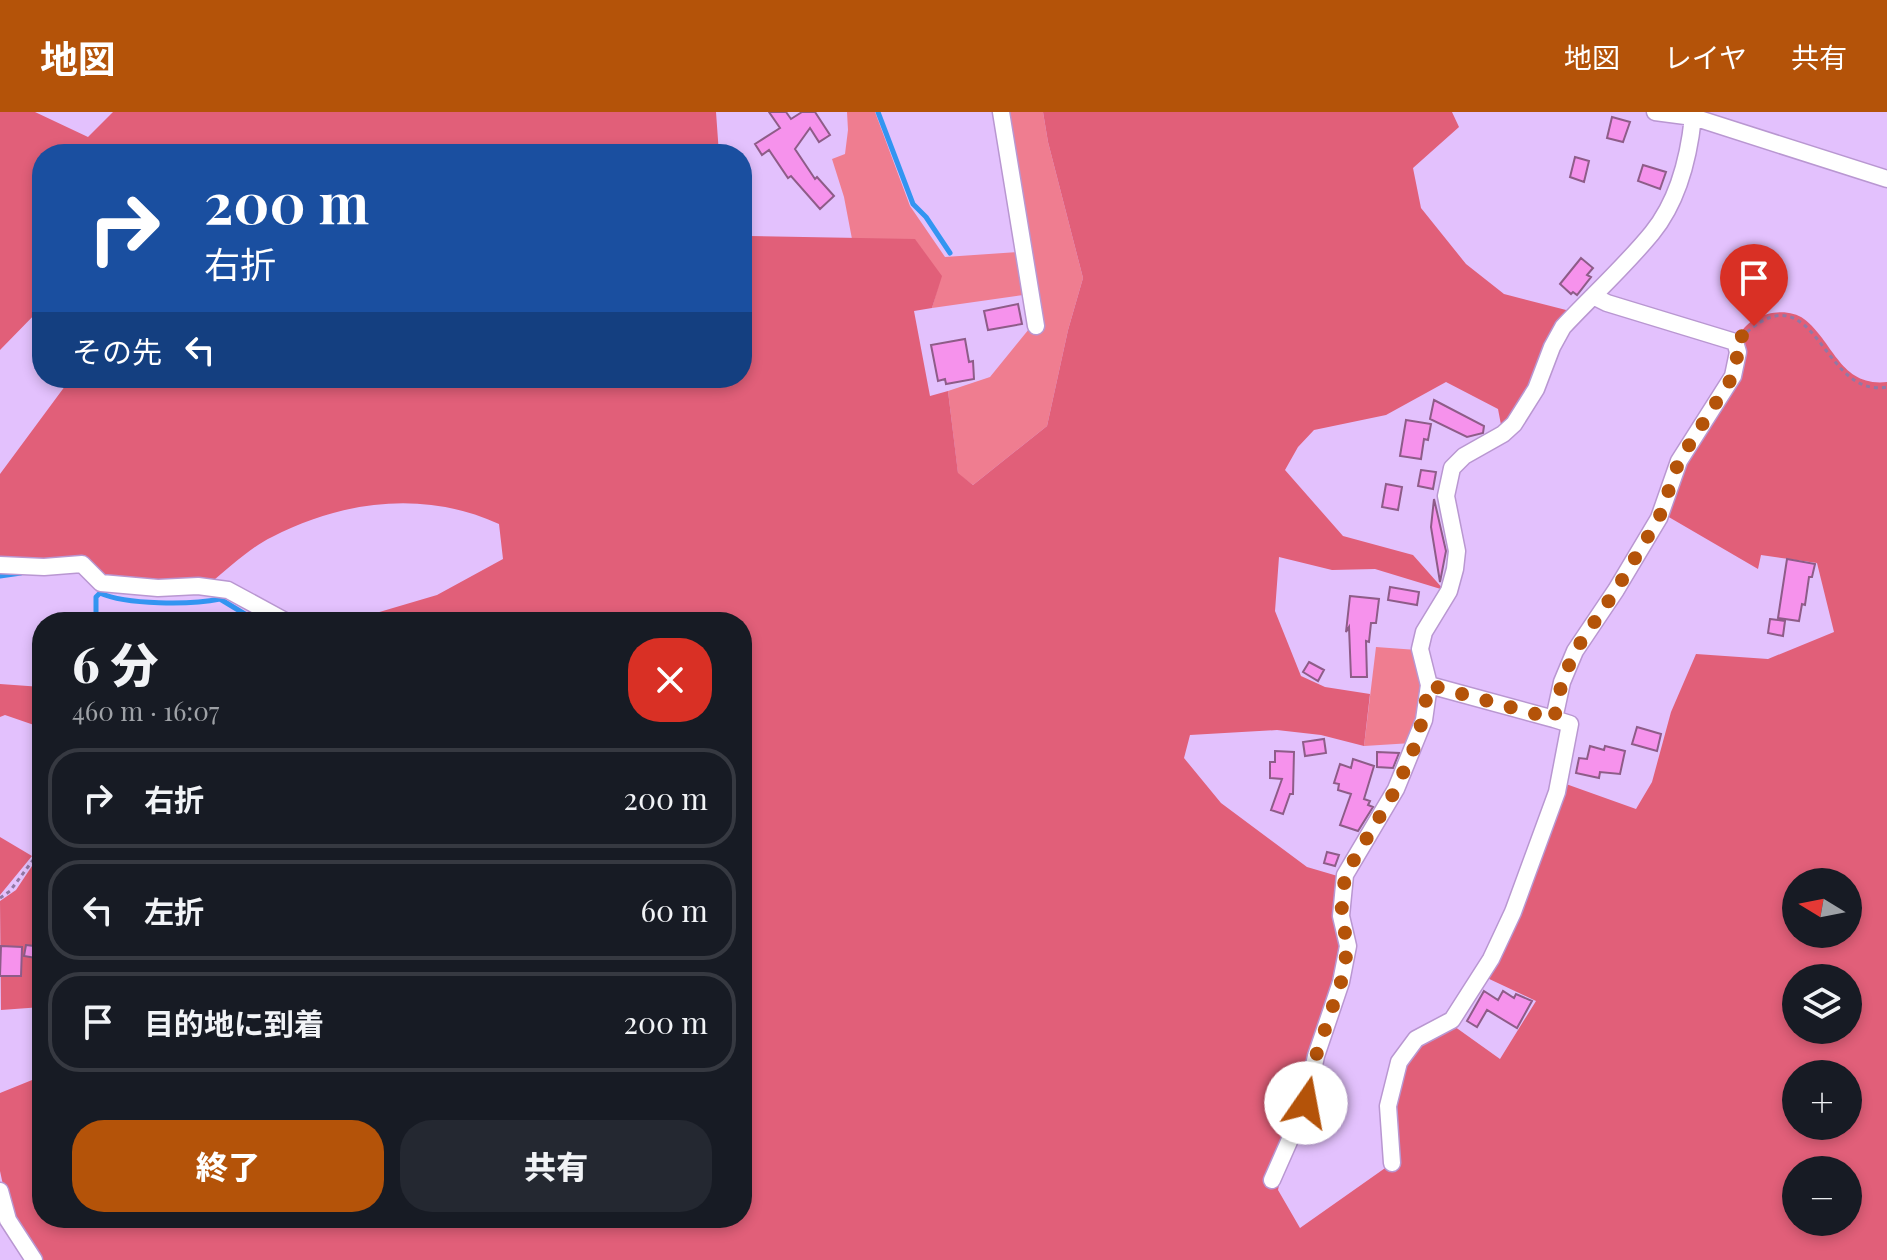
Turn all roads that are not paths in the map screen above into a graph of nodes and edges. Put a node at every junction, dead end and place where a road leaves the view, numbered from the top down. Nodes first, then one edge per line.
1 (1001, 112) edge
2 (1655, 112) edge
3 (1693, 117) junction
4 (1887, 179) edge
5 (1593, 296) junction
6 (1036, 326) dead end
7 (0, 565) edge
8 (269, 612) edge
9 (1429, 685) junction
10 (1554, 719) junction
11 (1392, 1163) dead end
12 (1272, 1180) dead end
13 (0, 1191) edge
14 (34, 1260) edge

1 - 6 street
2 - 3 street
3 - 4 street
3 - 5 street
5 - 9 street
5 - 10 street
7 - 8 street
9 - 10 street
9 - 12 street
10 - 11 street
13 - 14 street

